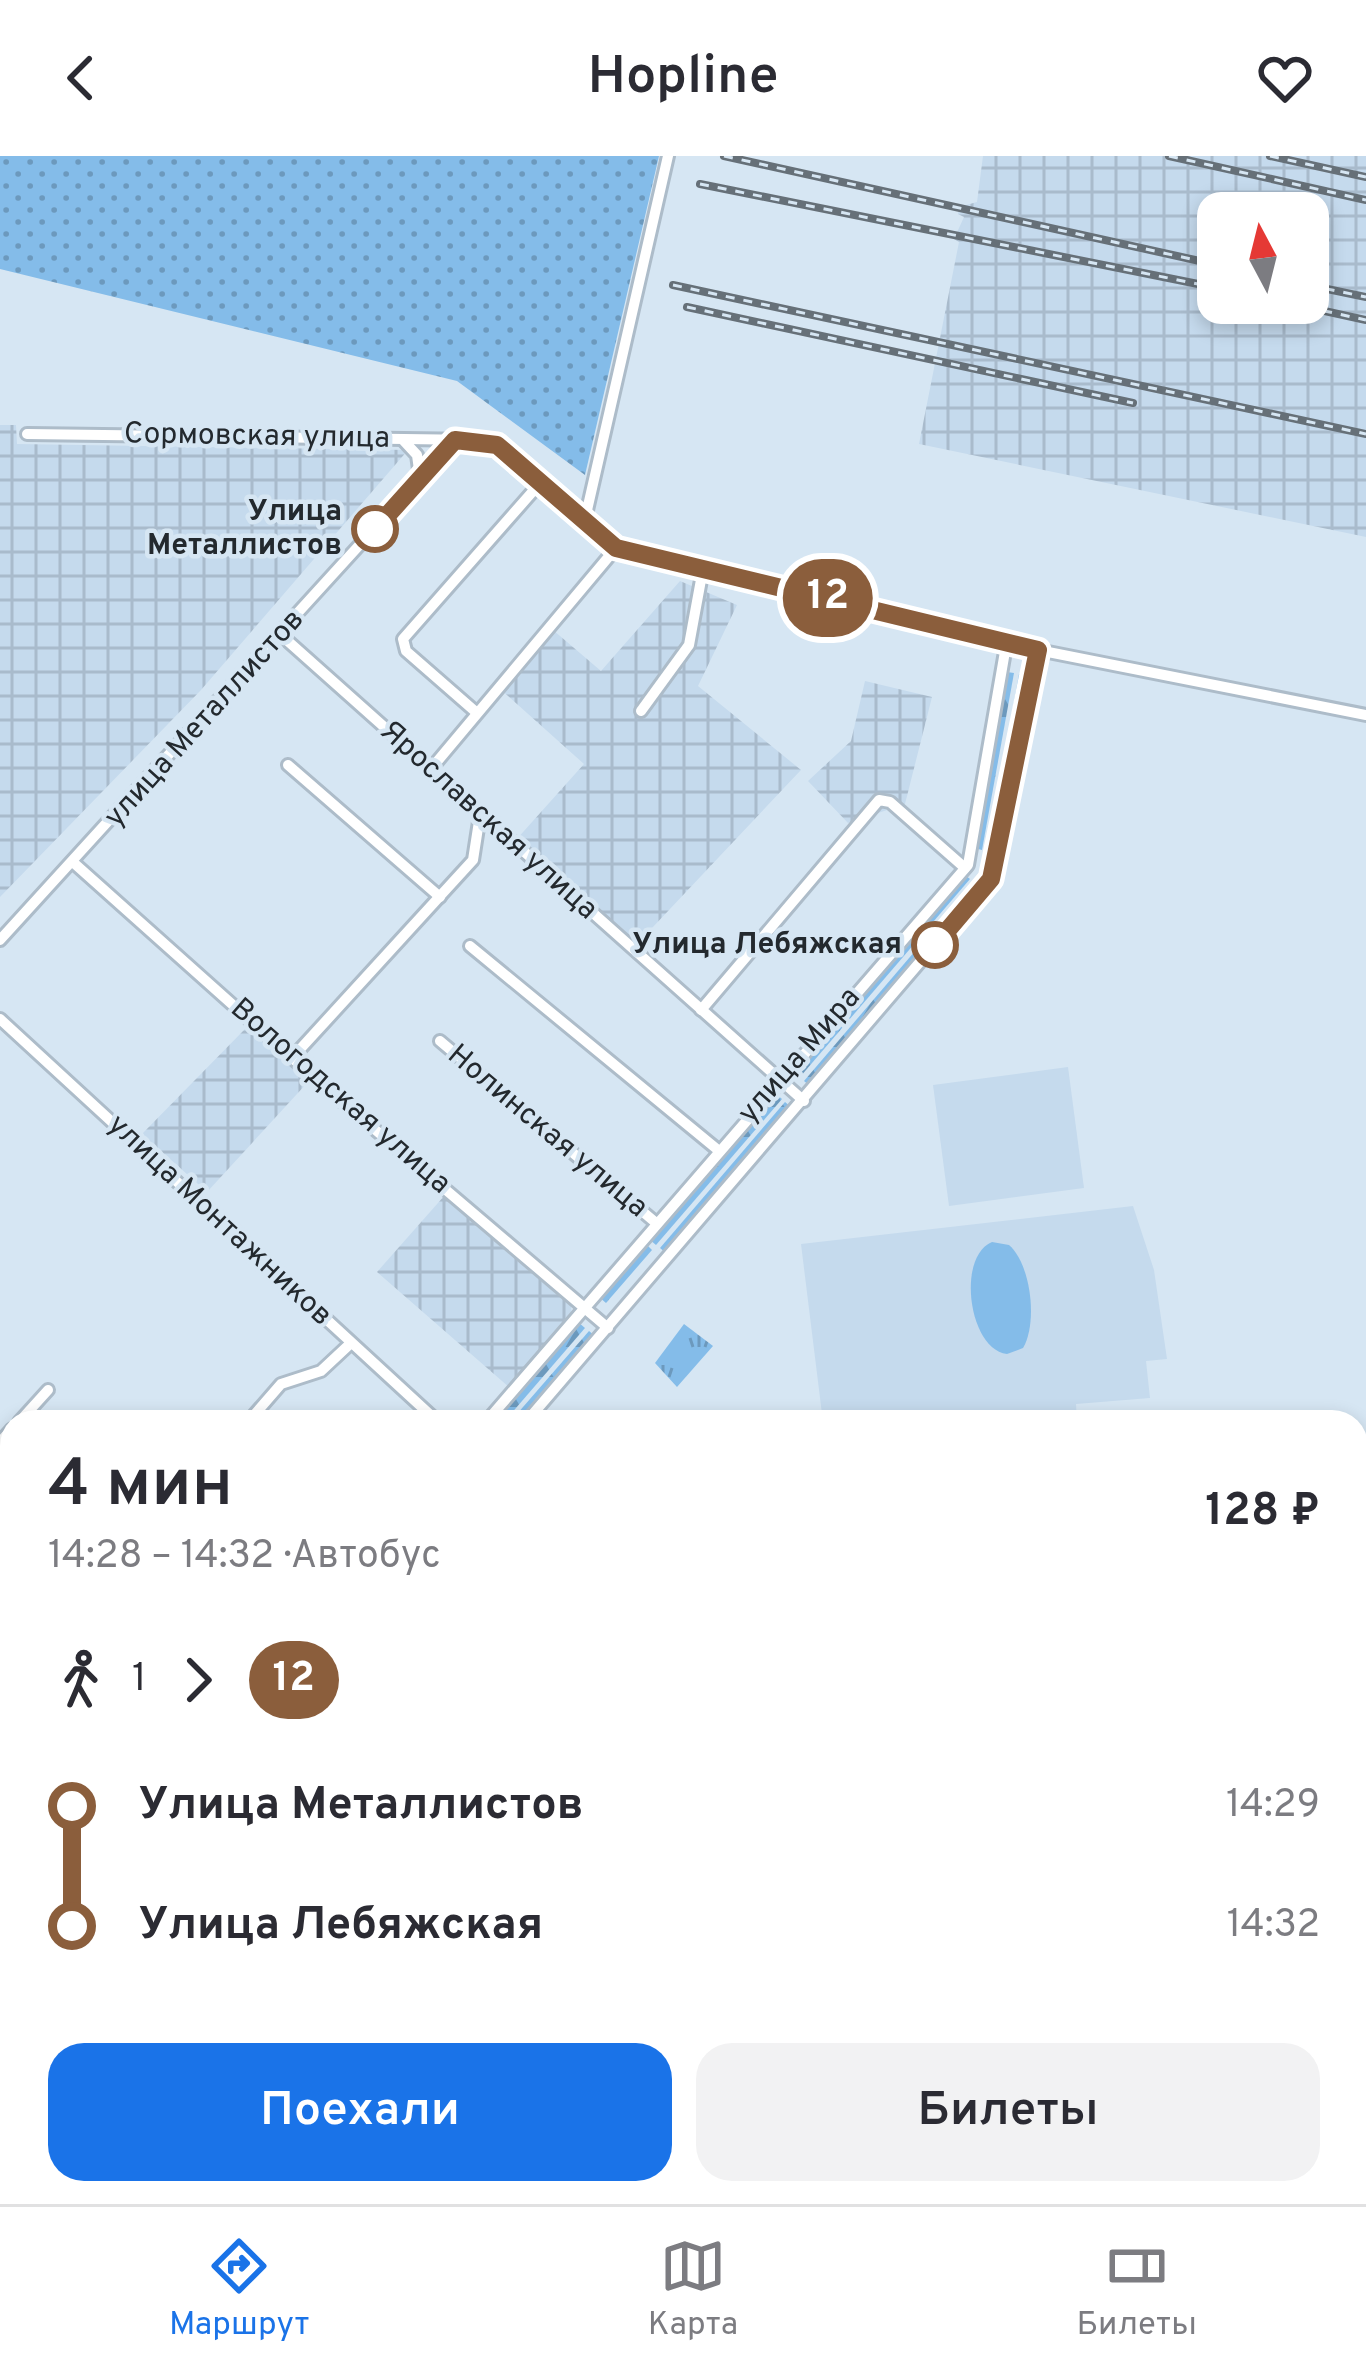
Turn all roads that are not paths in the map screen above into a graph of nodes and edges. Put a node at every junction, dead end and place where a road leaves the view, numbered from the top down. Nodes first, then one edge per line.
1 (668, 156) edge
2 (27, 434) dead end
3 (402, 440) junction
4 (455, 440) junction
5 (420, 479) junction
6 (541, 482) junction
7 (585, 519) junction
8 (616, 548) junction
9 (703, 568) junction
10 (280, 635) junction
11 (1007, 640) junction
12 (1038, 650) junction
13 (641, 711) dead end
14 (477, 713) junction
15 (1366, 715) edge
16 (288, 765) dead end
17 (430, 770) junction
18 (480, 815) junction
19 (75, 864) junction
20 (964, 868) junction
21 (440, 897) junction
22 (0, 940) edge
23 (470, 946) dead end
24 (701, 1010) junction
25 (0, 1019) edge
26 (440, 1041) dead end
27 (292, 1058) junction
28 (780, 1080) junction
29 (804, 1101) junction
30 (718, 1150) junction
31 (655, 1222) junction
32 (583, 1307) junction
33 (608, 1328) junction
34 (351, 1343) junction
35 (48, 1390) dead end
36 (30, 1410) edge
37 (258, 1410) edge
38 (425, 1410) edge
39 (496, 1410) edge
40 (536, 1410) edge

1 - 7 street
2 - 3 street, Сормовская улица
3 - 4 street, Сормовская улица
3 - 5 street
4 - 5 street, улица Металлистов
4 - 6 street, Сормовская улица
5 - 10 street, улица Металлистов
6 - 7 street, Сормовская улица
6 - 14 street
7 - 8 street, Сормовская улица
8 - 9 street
8 - 14 street
9 - 11 street
9 - 13 street
10 - 17 street, Ярославская улица
10 - 19 street, улица Металлистов
11 - 12 street
11 - 20 street
12 - 15 street
12 - 29 street, улица Мира
14 - 17 street
16 - 21 street
17 - 18 street, Ярославская улица
18 - 21 street
18 - 24 street, Ярославская улица
19 - 22 street, улица Металлистов
19 - 27 street, Вологодская улица
20 - 24 street
20 - 28 street, улица Мира
21 - 27 street
23 - 30 street
24 - 28 street, Ярославская улица
25 - 34 street, улица Монтажников
26 - 31 street, Нолинская улица
27 - 32 street, Вологодская улица
28 - 29 street, Ярославская улица
28 - 30 street, улица Мира
29 - 33 street, улица Мира
30 - 31 street, улица Мира
31 - 32 street, улица Мира
32 - 33 street, Вологодская улица
32 - 39 street, улица Мира
33 - 40 street, улица Мира
34 - 37 street
34 - 38 street, улица Монтажников
35 - 36 street

